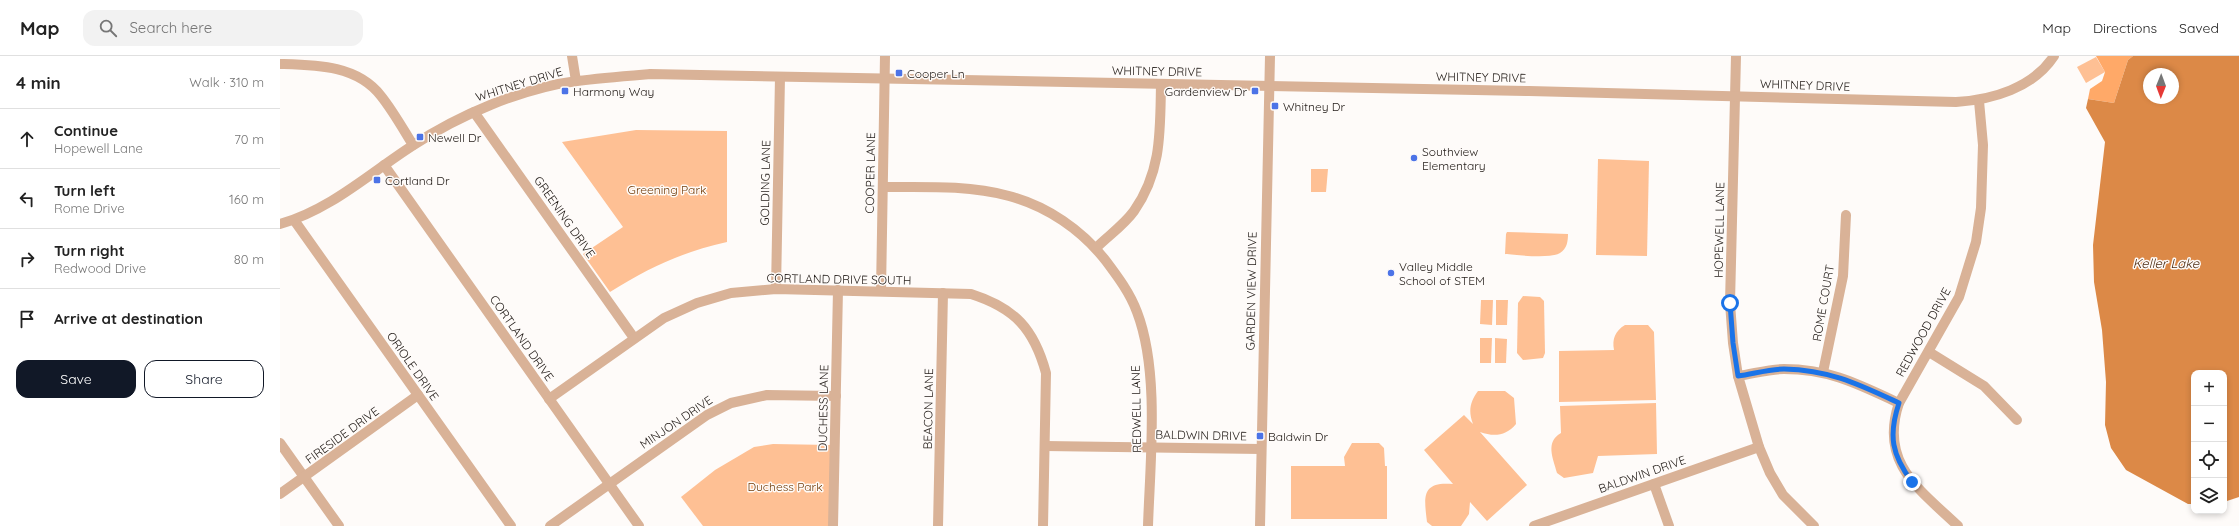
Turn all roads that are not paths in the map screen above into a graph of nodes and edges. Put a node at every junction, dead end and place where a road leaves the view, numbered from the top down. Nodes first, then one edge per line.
1 (572, 56) edge
2 (885, 56) edge
3 (1270, 56) edge
4 (1736, 56) edge
5 (2054, 56) edge
6 (280, 64) edge
7 (780, 77) junction
8 (885, 79) junction
9 (576, 81) junction
10 (1161, 84) junction
11 (1270, 86) junction
12 (1735, 96) junction
13 (1979, 101) junction
14 (474, 112) junction
15 (413, 145) junction
16 (384, 165) junction
17 (883, 186) junction
18 (1846, 215) dead end
19 (294, 220) junction
20 (280, 224) edge
21 (1096, 248) junction
22 (776, 289) junction
23 (838, 290) junction
24 (881, 291) junction
25 (943, 293) junction
26 (634, 338) junction
27 (1929, 352) junction
28 (1823, 372) junction
29 (1738, 376) junction
30 (418, 395) junction
31 (836, 396) junction
32 (549, 399) junction
33 (1899, 403) junction
34 (2017, 420) dead end
35 (280, 443) edge
36 (1045, 446) junction
37 (1759, 447) junction
38 (1150, 448) junction
39 (1261, 449) junction
40 (304, 478) junction
41 (609, 484) junction
42 (1654, 484) junction
43 (280, 494) edge
44 (339, 526) edge
45 (511, 526) edge
46 (550, 526) edge
47 (639, 526) edge
48 (834, 526) edge
49 (938, 526) edge
50 (1043, 526) edge
51 (1148, 526) edge
52 (1260, 526) edge
53 (1534, 526) edge
54 (1669, 526) edge
55 (1814, 526) edge
56 (1958, 526) edge

1 - 9 street
2 - 8 street, COOPER LANE
3 - 11 street, GARDEN VIEW DRIVE
4 - 12 street, HOPEWELL LANE
5 - 13 street, WHITNEY DRIVE
6 - 15 street
7 - 8 street, WHITNEY DRIVE
7 - 9 street, WHITNEY DRIVE
7 - 22 street, GOLDING LANE
8 - 10 street, WHITNEY DRIVE
8 - 17 street, COOPER LANE
9 - 14 street, WHITNEY DRIVE
10 - 11 street, WHITNEY DRIVE
10 - 21 street
11 - 12 street, WHITNEY DRIVE
11 - 39 street, GARDEN VIEW DRIVE
12 - 13 street, WHITNEY DRIVE
12 - 29 street, HOPEWELL LANE
13 - 27 street, REDWOOD DRIVE
14 - 15 street, WHITNEY DRIVE
14 - 26 street, GREENING DRIVE
15 - 16 street, WHITNEY DRIVE
16 - 19 street, WHITNEY DRIVE
16 - 32 street, CORTLAND DRIVE
17 - 21 street, REDWELL LANE
17 - 24 street, COOPER LANE
18 - 28 street, ROME COURT
19 - 20 street, WHITNEY DRIVE
19 - 30 street, ORIOLE DRIVE
21 - 38 street, REDWELL LANE
22 - 23 street, CORTLAND DRIVE SOUTH
22 - 26 street, CORTLAND DRIVE SOUTH
23 - 24 street, CORTLAND DRIVE SOUTH
23 - 31 street, DUCHESS LANE
24 - 25 street, CORTLAND DRIVE SOUTH
25 - 36 street, CORTLAND DRIVE SOUTH
25 - 49 street, BEACON LANE
26 - 32 street, CORTLAND DRIVE SOUTH
27 - 33 street, REDWOOD DRIVE
27 - 34 street
28 - 29 street
28 - 33 street
29 - 37 street, HOPEWELL LANE
30 - 40 street, FIRESIDE DRIVE
30 - 45 street, ORIOLE DRIVE
31 - 41 street, MINJON DRIVE
31 - 48 street, DUCHESS LANE
32 - 41 street, CORTLAND DRIVE
33 - 56 street, REDWOOD DRIVE
35 - 40 street
36 - 38 street, BALDWIN DRIVE
36 - 50 street
37 - 42 street, BALDWIN DRIVE
37 - 55 street, HOPEWELL LANE
38 - 39 street, BALDWIN DRIVE
38 - 51 street, REDWELL LANE
39 - 52 street, GARDEN VIEW DRIVE
40 - 43 street, FIRESIDE DRIVE
40 - 44 street
41 - 46 street, MINJON DRIVE
41 - 47 street, CORTLAND DRIVE
42 - 53 street, BALDWIN DRIVE
42 - 54 street

